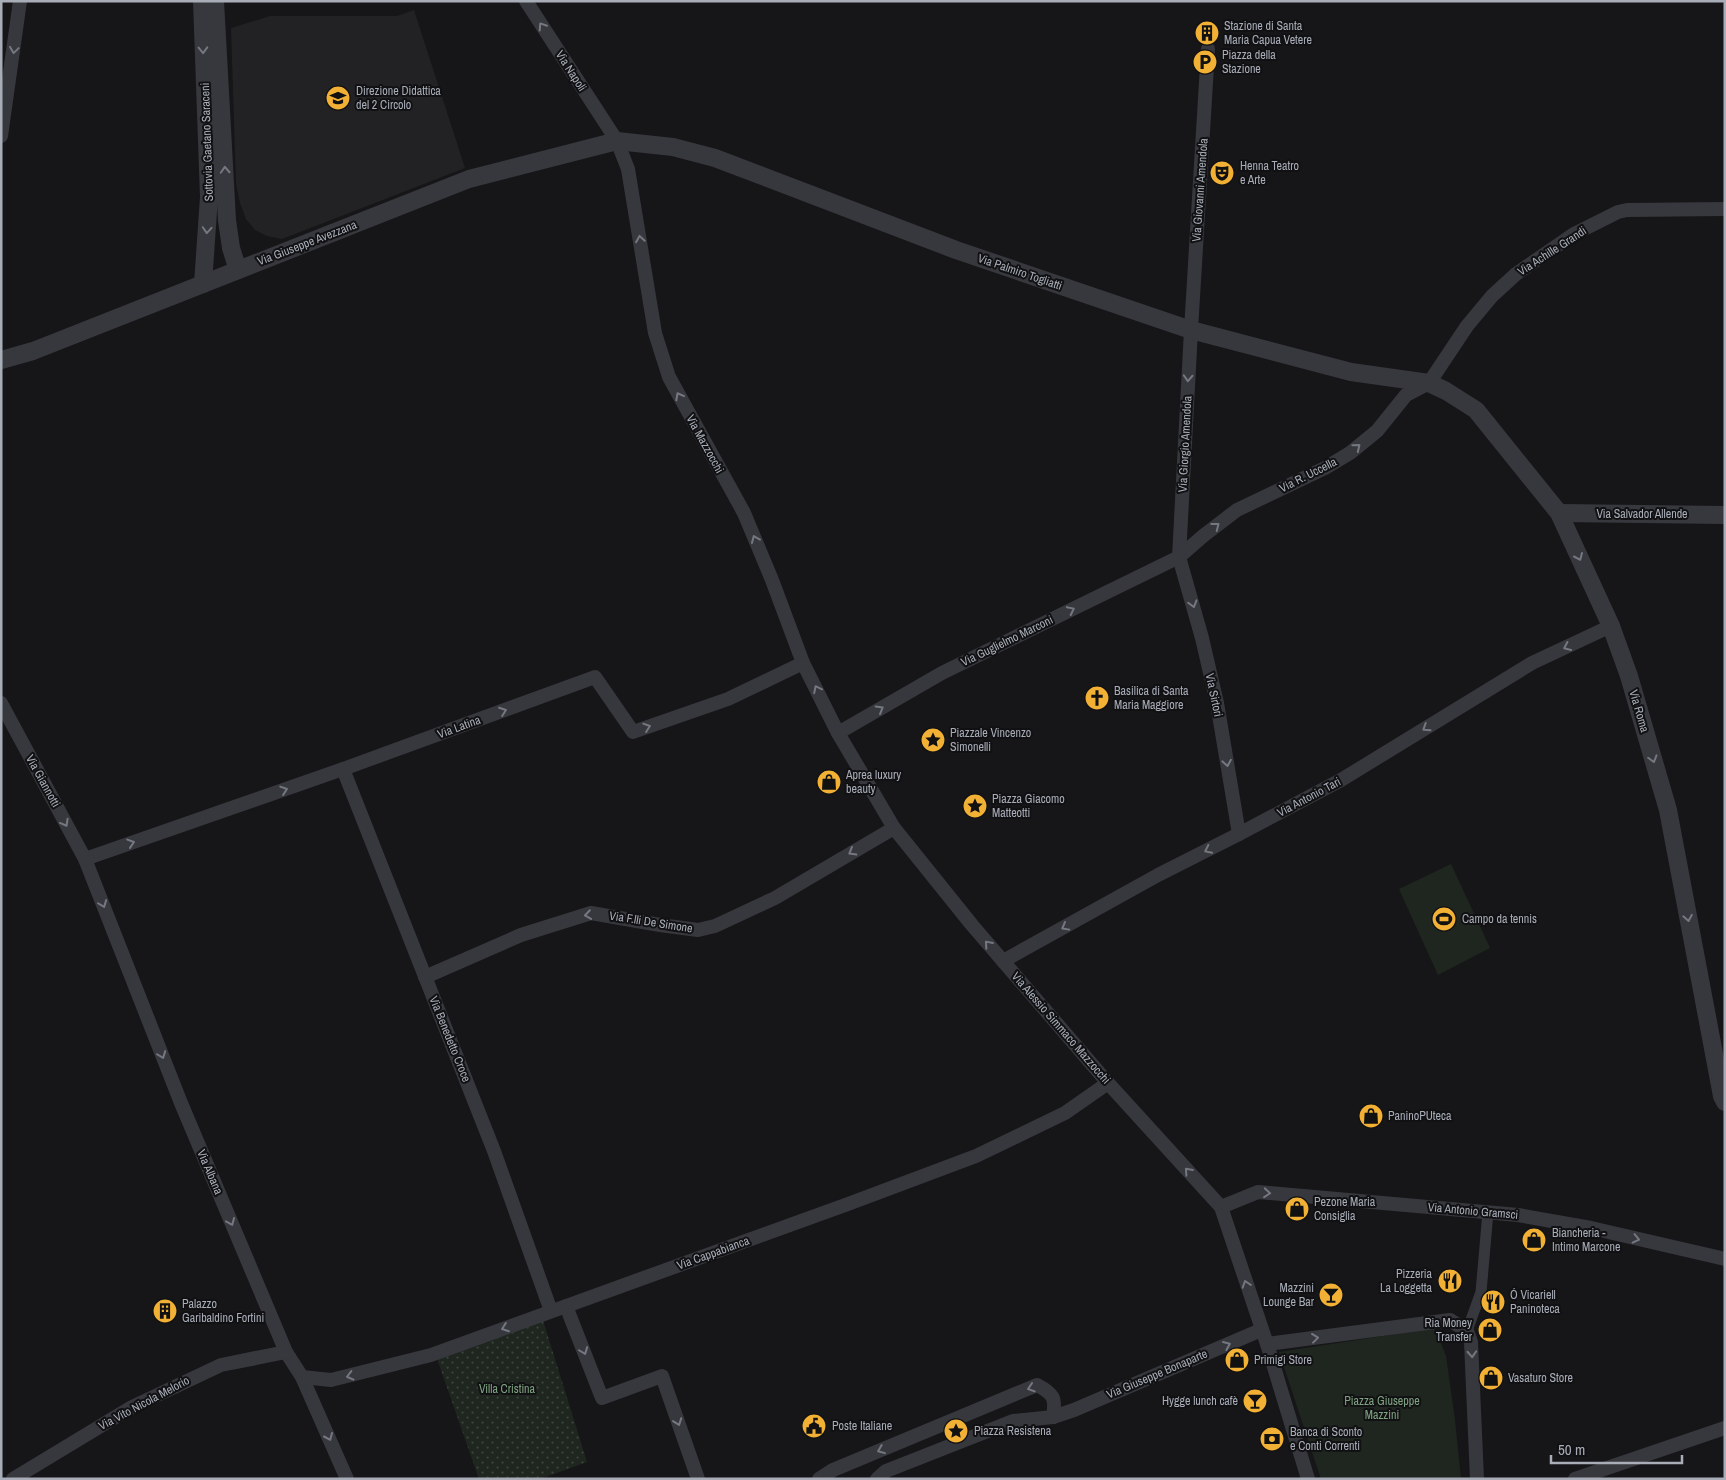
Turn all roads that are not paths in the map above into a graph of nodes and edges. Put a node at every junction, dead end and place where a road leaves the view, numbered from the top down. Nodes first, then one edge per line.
1 (20, 1) edge
2 (202, 1) edge
3 (215, 1) edge
4 (526, 1) edge
5 (1208, 49) dead end
6 (1, 136) edge
7 (617, 141) junction
8 (1725, 209) edge
9 (238, 270) junction
10 (203, 284) junction
11 (1191, 330) junction
12 (1, 360) edge
13 (1429, 383) junction
14 (1559, 513) junction
15 (1725, 515) edge
16 (1179, 558) junction
17 (1611, 626) junction
18 (803, 663) junction
19 (1, 703) edge
20 (838, 733) junction
21 (343, 769) junction
22 (894, 828) junction
23 (1239, 834) junction
24 (85, 859) junction
25 (1003, 961) junction
26 (425, 977) junction
27 (1108, 1084) junction
28 (1725, 1102) edge
29 (1221, 1207) junction
30 (1488, 1212) junction
31 (1725, 1259) edge
32 (566, 1306) junction
33 (551, 1311) junction
34 (1261, 1330) junction
35 (1467, 1331) junction
36 (1267, 1344) junction
37 (286, 1352) junction
38 (302, 1377) junction
39 (1053, 1417) junction
40 (1725, 1428) edge
41 (13, 1479) edge
42 (347, 1479) edge
43 (698, 1479) edge
44 (819, 1479) edge
45 (877, 1479) edge
46 (1308, 1479) edge
47 (1478, 1479) edge
48 (1575, 1479) edge

1 -> 6 street
2 -> 10 street, Sottovia Gaetano Saraceni
9 -> 3 street, Sottovia Gaetano Saraceni
7 -> 4 street, Via Napoli
5 - 11 street, Via Giovanni Amendola
7 - 9 street, Via Giuseppe Avezzana
7 - 11 street, Via Palmiro Togliatti
18 -> 7 street, Via Mazzocchi
8 - 13 street, Via Achille Grandi
9 - 10 street, Via Giuseppe Avezzana
10 - 12 street, Via Giuseppe Avezzana
11 - 13 street, Via Palmiro Togliatti
11 -> 16 street, Via Giorgio Amendola
13 - 14 street, Via Roma
16 -> 13 street, Via R. Uccella
14 - 15 street, Via Salvador Allende
14 -> 17 street, Via Roma
20 -> 16 street, Via Guglielmo Marconi
16 -> 23 street, Via Sirtori
17 -> 23 street, Via Antonio Tari
17 -> 28 street, Via Roma
20 -> 18 street, Via Mazzocchi
21 -> 18 street, Via Latina
19 -> 24 street, Via Giannotti
20 - 22 street, Via Alessio Simmaco Mazzocchi
24 -> 21 street, Via Latina
21 - 26 street, Via Benedetto Croce
25 -> 22 street, Via Alessio Simmaco Mazzocchi
22 -> 26 street, Via F.lli De Simone
23 -> 25 street, Via Antonio Tari
24 -> 37 street, Via Albana
25 - 27 street, Via Alessio Simmaco Mazzocchi
26 - 33 street, Via Benedetto Croce
29 -> 27 street, Via Alessio Simmaco Mazzocchi
27 - 32 street, Via Cappabianca
29 -> 30 street, Via Antonio Gramsci
34 -> 29 street, Via Alessio Simmaco Mazzocchi
30 -> 31 street, Via Antonio Gramsci
30 - 35 street
32 - 33 street, Via Cappabianca
32 -> 43 street
33 -> 38 street, Via Cappabianca
34 - 36 street, Via Alessio Simmaco Mazzocchi
39 -> 34 street, Via Giuseppe Bonaparte
36 -> 35 street
35 -> 47 street
36 - 46 street
37 - 38 street, Via Albana
37 - 41 street, Via Vito Nicola Melorio
38 -> 42 street, Via Albana
39 -> 44 street
39 - 45 street, Via Giuseppe Bonaparte
40 - 48 street

